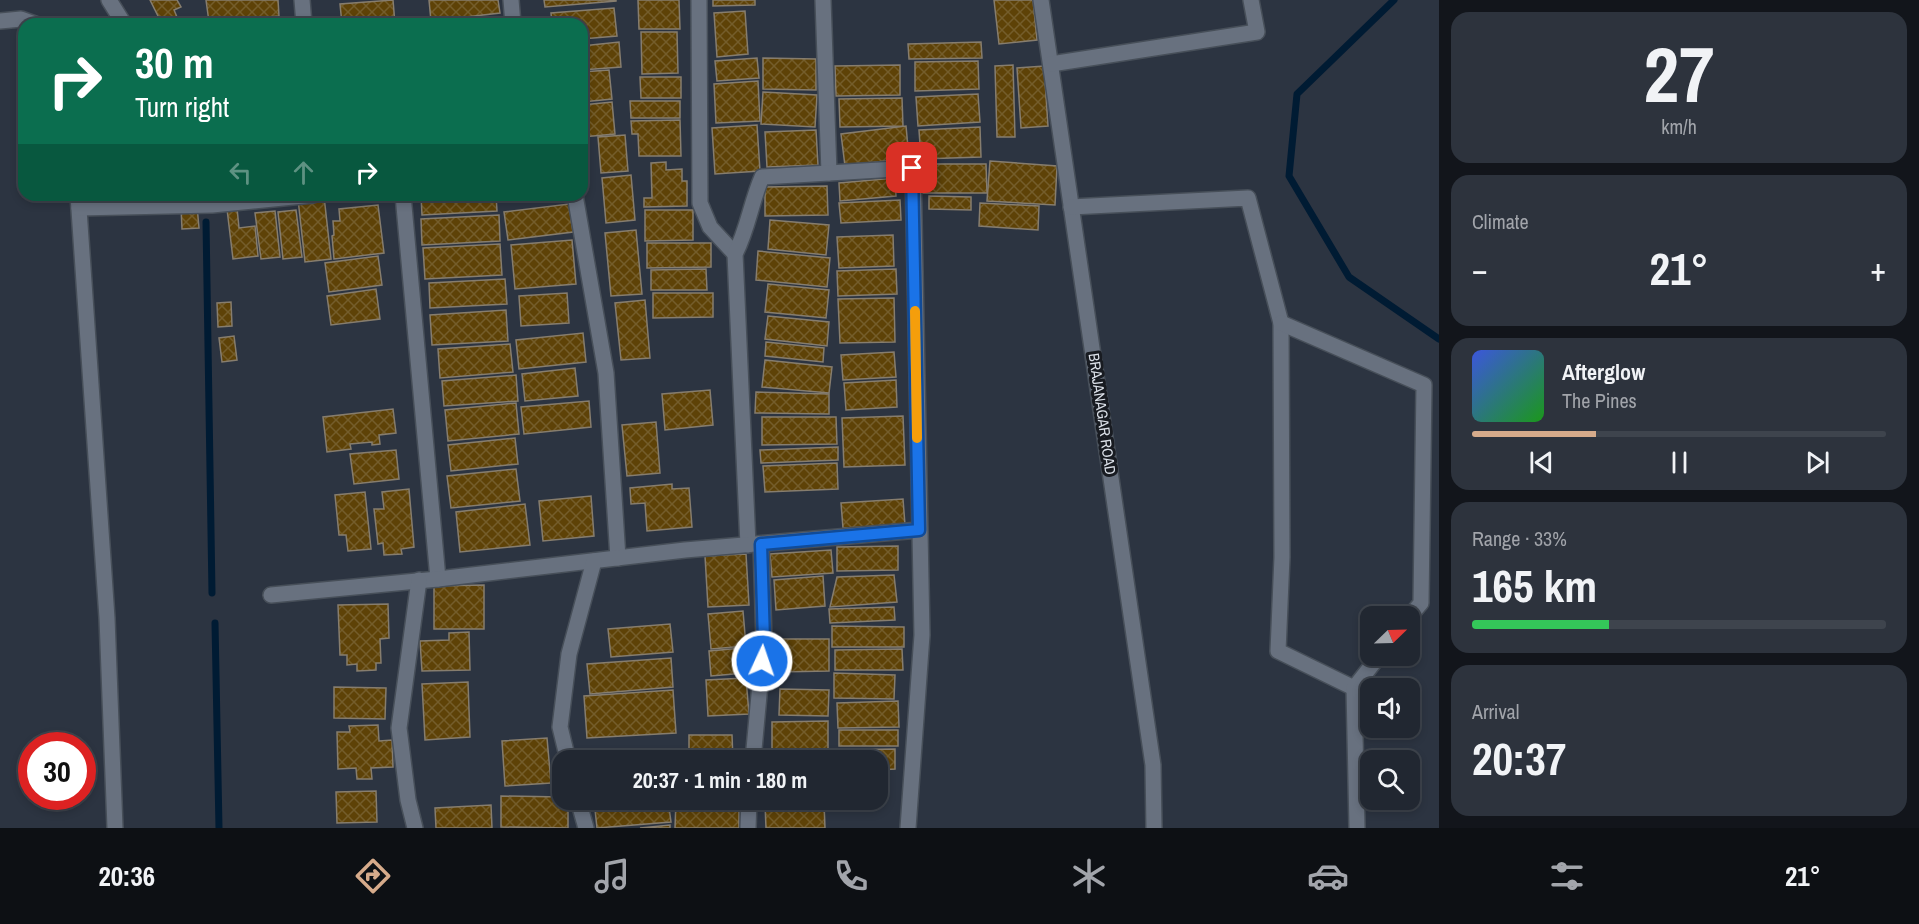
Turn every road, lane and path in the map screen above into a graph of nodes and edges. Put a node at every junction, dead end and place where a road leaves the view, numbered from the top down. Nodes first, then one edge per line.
1 (109, 0) edge
2 (302, 0) edge
3 (511, 0) edge
4 (699, 0) edge
5 (823, 0) edge
6 (1041, 0) edge
7 (1251, 0) edge
8 (120, 18) edge
9 (304, 18) edge
10 (512, 18) edge
11 (18, 19) edge
12 (0, 21) edge
13 (1051, 64) junction
14 (829, 173) junction
15 (79, 201) edge
16 (404, 201) edge
17 (576, 201) edge
18 (1071, 207) junction
19 (735, 254) junction
20 (1281, 323) junction
21 (919, 530) junction
22 (754, 544) junction
23 (618, 558) junction
24 (594, 561) junction
25 (438, 579) junction
26 (420, 580) junction
27 (271, 595) dead end
28 (1418, 606) edge
29 (1370, 666) edge
30 (1354, 688) junction
31 (566, 750) edge
32 (754, 750) edge
33 (581, 810) edge
34 (749, 810) edge
35 (116, 828) edge
36 (414, 828) edge
37 (586, 828) edge
38 (748, 828) edge
39 (908, 828) edge
40 (1154, 828) edge
41 (1357, 828) edge

1 - 8 street
2 - 9 street
3 - 10 street
4 - 19 street
5 - 14 street
6 - 13 street, BRAJANAGAR ROAD
7 - 13 street
11 - 12 street
13 - 18 street, BRAJANAGAR ROAD
14 - 19 street
14 - 21 street
15 - 35 street
16 - 25 street
17 - 23 street
18 - 20 street
18 - 40 street, BRAJANAGAR ROAD
19 - 22 street
20 - 28 street
20 - 30 street
21 - 22 street
21 - 39 street
22 - 23 street
22 - 32 street
23 - 24 street
24 - 25 street
24 - 31 street
25 - 26 street
26 - 27 street
26 - 36 street
29 - 30 street
30 - 41 street
33 - 37 street
34 - 38 street

